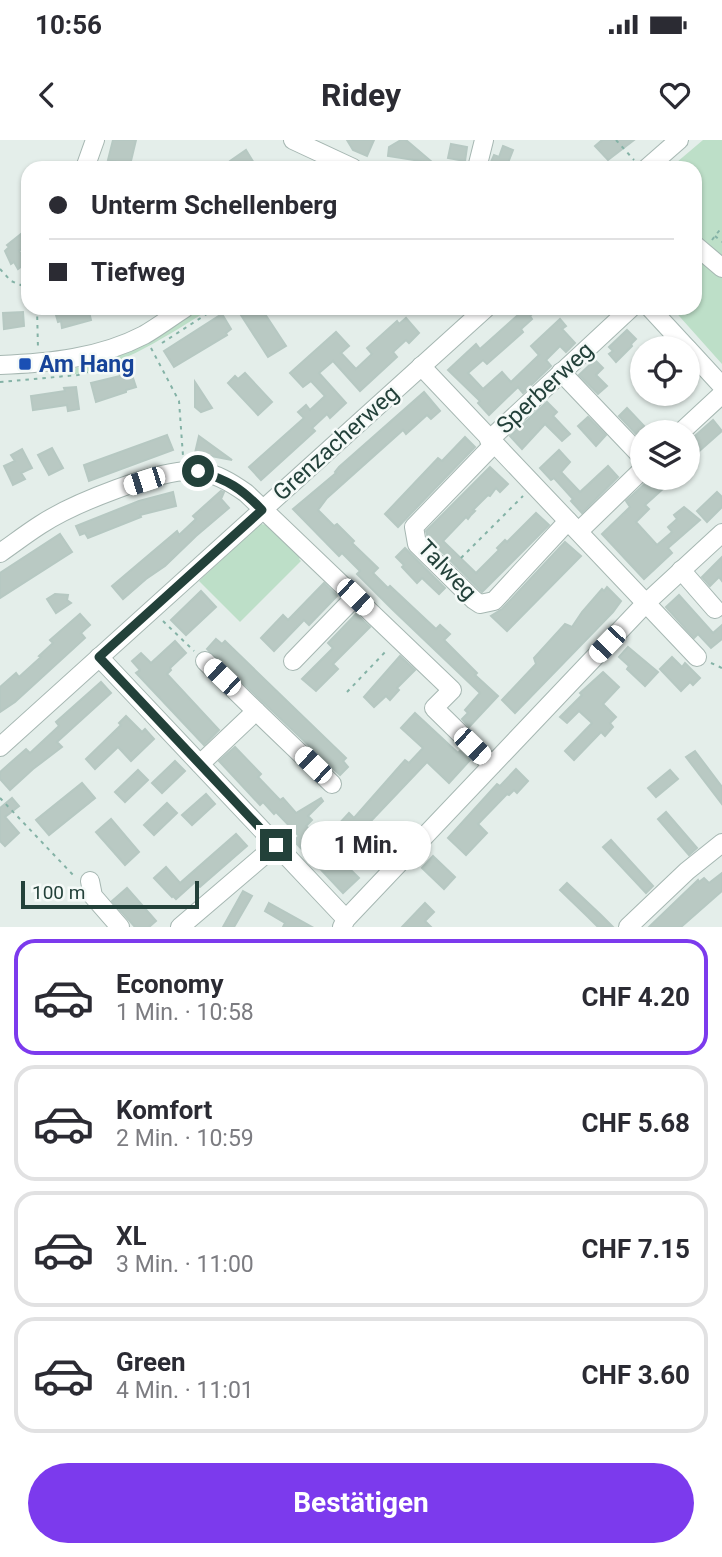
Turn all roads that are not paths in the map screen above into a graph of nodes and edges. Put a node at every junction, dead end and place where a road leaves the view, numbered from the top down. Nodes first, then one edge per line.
1 (95, 140) edge
2 (293, 140) edge
3 (484, 140) edge
4 (679, 140) edge
5 (88, 161) edge
6 (338, 161) edge
7 (479, 161) edge
8 (646, 161) edge
9 (174, 315) edge
10 (478, 315) edge
11 (623, 315) edge
12 (657, 315) edge
13 (677, 336) edge
14 (700, 361) edge
15 (0, 365) edge
16 (421, 366) junction
17 (561, 372) junction
18 (722, 386) edge
19 (722, 394) edge
20 (694, 420) edge
21 (492, 442) junction
22 (630, 444) edge
23 (630, 480) edge
24 (262, 510) junction
25 (573, 526) junction
26 (722, 533) edge
27 (0, 554) edge
28 (681, 570) junction
29 (355, 597) junction
30 (646, 603) junction
31 (715, 609) dead end
32 (99, 657) junction
33 (697, 657) dead end
34 (205, 661) road end
35 (293, 661) dead end
36 (256, 711) junction
37 (0, 747) edge
38 (200, 764) junction
39 (492, 765) junction
40 (332, 783) dead end
41 (722, 843) edge
42 (276, 845) junction
43 (90, 881) road end
44 (344, 923) edge
45 (120, 927) edge
46 (180, 927) edge
47 (628, 927) edge

1 - 5 street
2 - 6 street
3 - 7 street
4 - 8 street
9 - 15 street
10 - 16 street, Grenzacherweg
11 - 17 street, Sperberweg
12 - 13 street
14 - 18 street
16 - 21 street
16 - 24 street, Grenzacherweg
17 - 21 street, Sperberweg
17 - 22 street
19 - 20 street
21 - 25 street
21 - 25 street, Talweg
23 - 25 street
24 - 27 street
24 - 29 street
24 - 32 street, Grenzacherweg
25 - 30 street
26 - 28 street
28 - 30 street
28 - 31 street
29 - 35 street
29 - 39 street
30 - 33 street
30 - 39 street
32 - 37 street, Grenzacherweg
32 - 38 street
34 - 36 street
36 - 38 street
36 - 40 street
38 - 42 street
39 - 44 street
41 - 47 street
42 - 44 street
42 - 46 street
43 - 45 street

